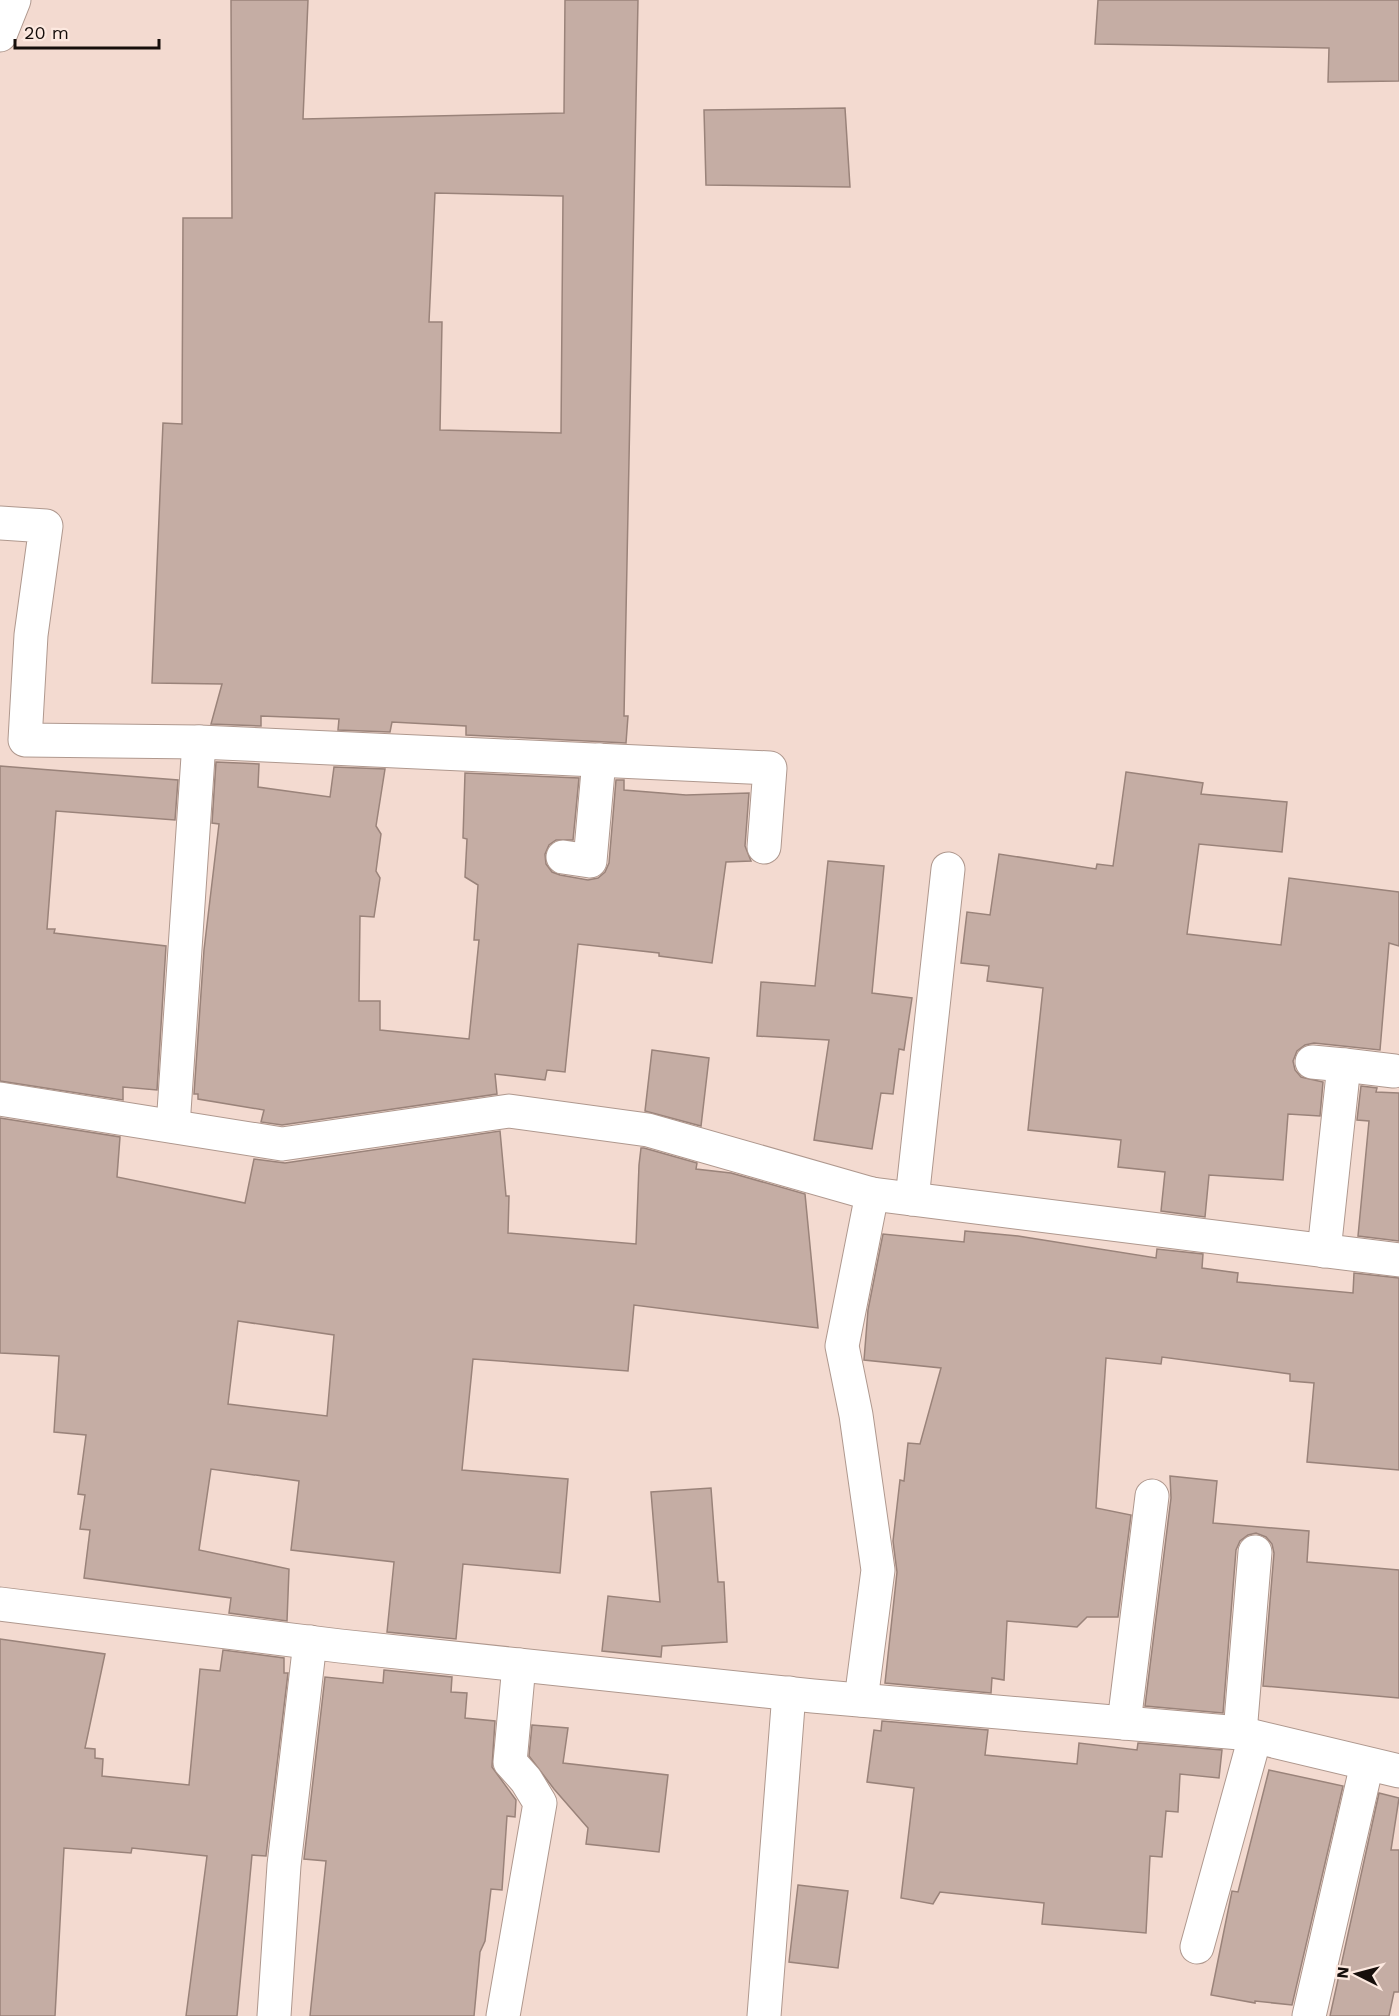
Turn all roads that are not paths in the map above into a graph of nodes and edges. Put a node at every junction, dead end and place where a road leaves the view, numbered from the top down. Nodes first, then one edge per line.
1 (14, 0) edge
2 (0, 35) edge
3 (0, 523) edge
4 (199, 742) junction
5 (598, 760) junction
6 (764, 847) dead end
7 (563, 857) dead end
8 (948, 869) dead end
9 (1312, 1062) dead end
10 (1344, 1065) junction
11 (1394, 1071) dead end
12 (0, 1099) edge
13 (173, 1126) junction
14 (872, 1194) junction
15 (912, 1199) junction
16 (1324, 1251) junction
17 (1399, 1260) edge
18 (1152, 1496) dead end
19 (1255, 1552) dead end
20 (0, 1604) edge
21 (310, 1642) junction
22 (519, 1665) junction
23 (789, 1693) junction
24 (861, 1700) junction
25 (1124, 1723) junction
26 (1248, 1735) junction
27 (1367, 1764) junction
28 (1399, 1771) edge
29 (1197, 1947) dead end
30 (274, 2016) edge
31 (502, 2016) edge
32 (764, 2016) edge
33 (1308, 2016) edge

1 - 2 street
3 - 4 street
4 - 5 street
4 - 13 street
5 - 6 street
5 - 7 street
8 - 15 street
9 - 10 street
10 - 11 street
10 - 16 street
12 - 13 street
13 - 14 street
14 - 15 street
14 - 24 street
15 - 16 street
16 - 17 street
18 - 25 street
19 - 26 street
20 - 21 street
21 - 22 street
21 - 30 street
22 - 23 street
22 - 31 street
23 - 24 street
23 - 32 street
24 - 25 street
25 - 26 street
26 - 27 street
26 - 29 street
27 - 28 street
27 - 33 street

